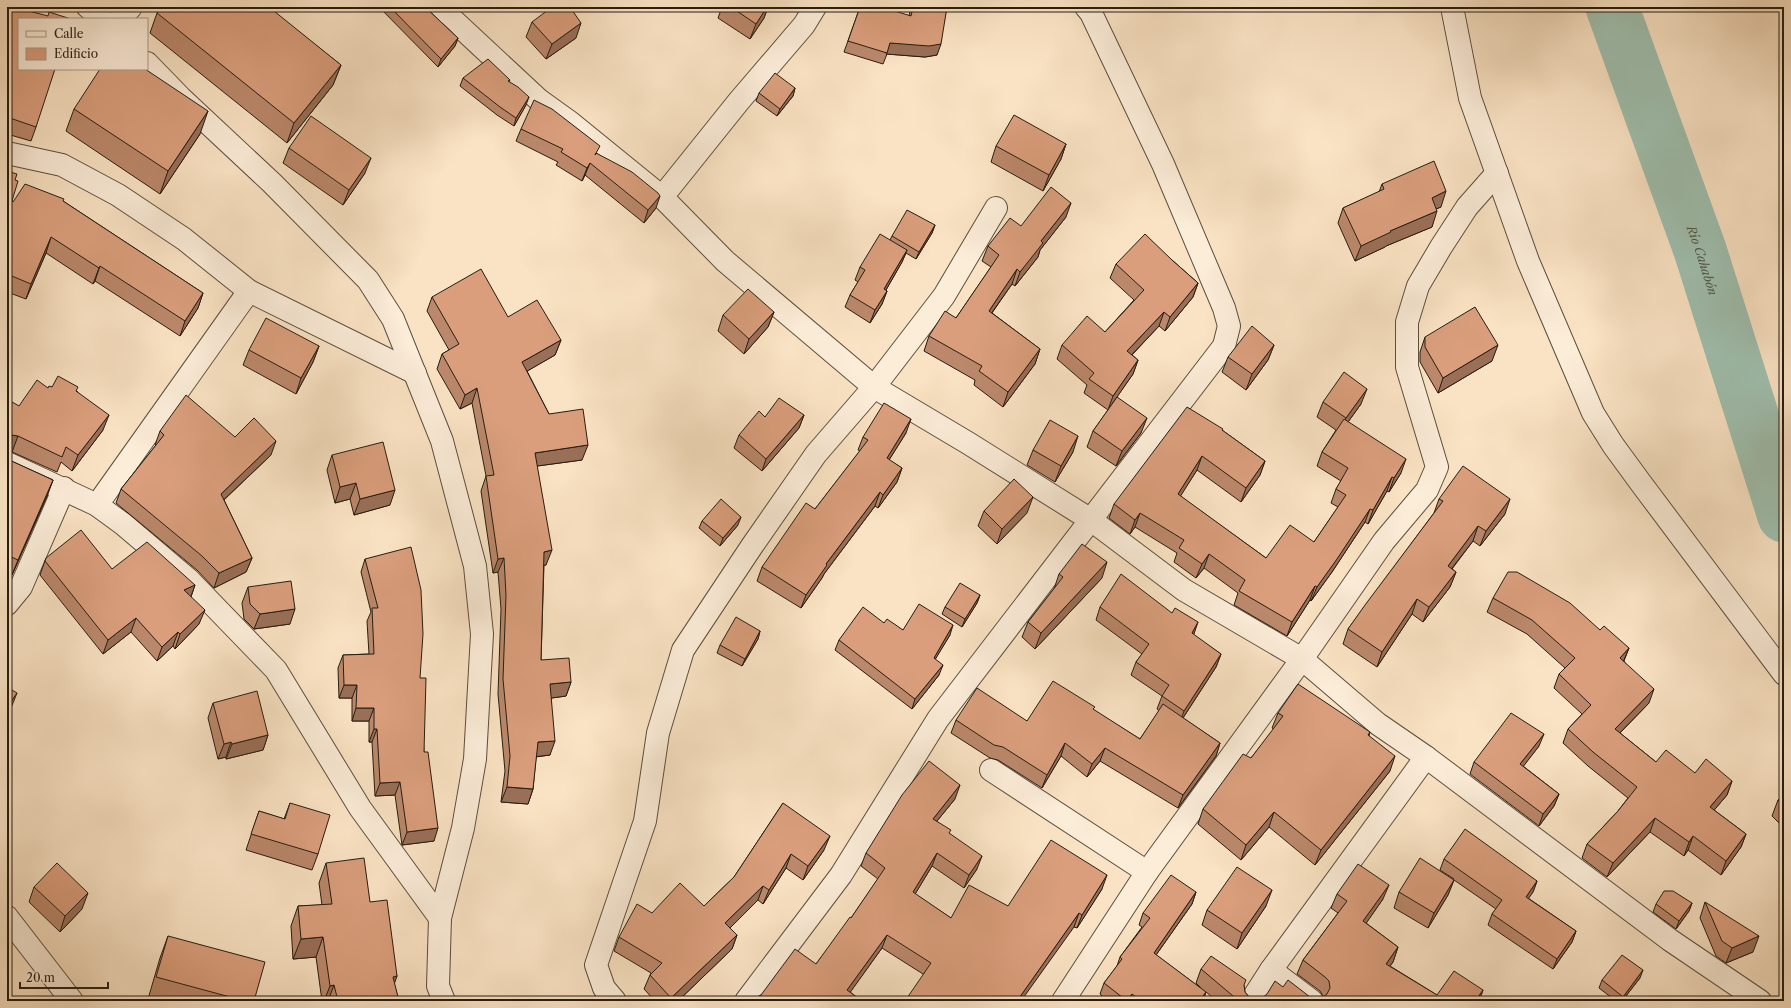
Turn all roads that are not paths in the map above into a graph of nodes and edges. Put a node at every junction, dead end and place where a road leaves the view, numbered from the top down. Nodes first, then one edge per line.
1 (88, 7) edge
2 (131, 7) edge
3 (439, 7) edge
4 (815, 7) edge
5 (1086, 7) edge
6 (1452, 7) edge
7 (101, 18) edge
8 (121, 18) edge
9 (148, 64) edge
10 (7, 153) edge
11 (1496, 173) junction
12 (662, 197) junction
13 (996, 208) dead end
14 (249, 291) junction
15 (415, 373) junction
16 (874, 387) junction
17 (7, 463) edge
18 (64, 488) junction
19 (97, 505) junction
20 (1091, 520) junction
21 (7, 604) edge
22 (1302, 660) junction
23 (1784, 674) edge
24 (1426, 757) junction
25 (991, 770) dead end
26 (1147, 872) junction
27 (7, 917) edge
28 (440, 918) junction
29 (1271, 970) junction
30 (1065, 1000) edge
31 (72, 1001) edge
32 (444, 1001) edge
33 (615, 1001) edge
34 (746, 1001) edge
35 (1251, 1001) edge
36 (1312, 1001) edge
37 (1760, 1001) edge

1 - 7 street
2 - 8 street
3 - 12 street
4 - 12 street
5 - 20 street
6 - 11 street
9 - 15 street
10 - 14 street
11 - 22 street
11 - 23 street
12 - 16 street
13 - 16 street
14 - 15 street
14 - 19 street
15 - 28 street
16 - 20 street
16 - 33 street
17 - 18 street
18 - 19 street
18 - 21 street
19 - 28 street
20 - 22 street
20 - 34 street
22 - 24 street
22 - 26 street
24 - 29 street
24 - 37 street
25 - 26 street
26 - 30 street
27 - 31 street
28 - 32 street
29 - 35 street
29 - 36 street

